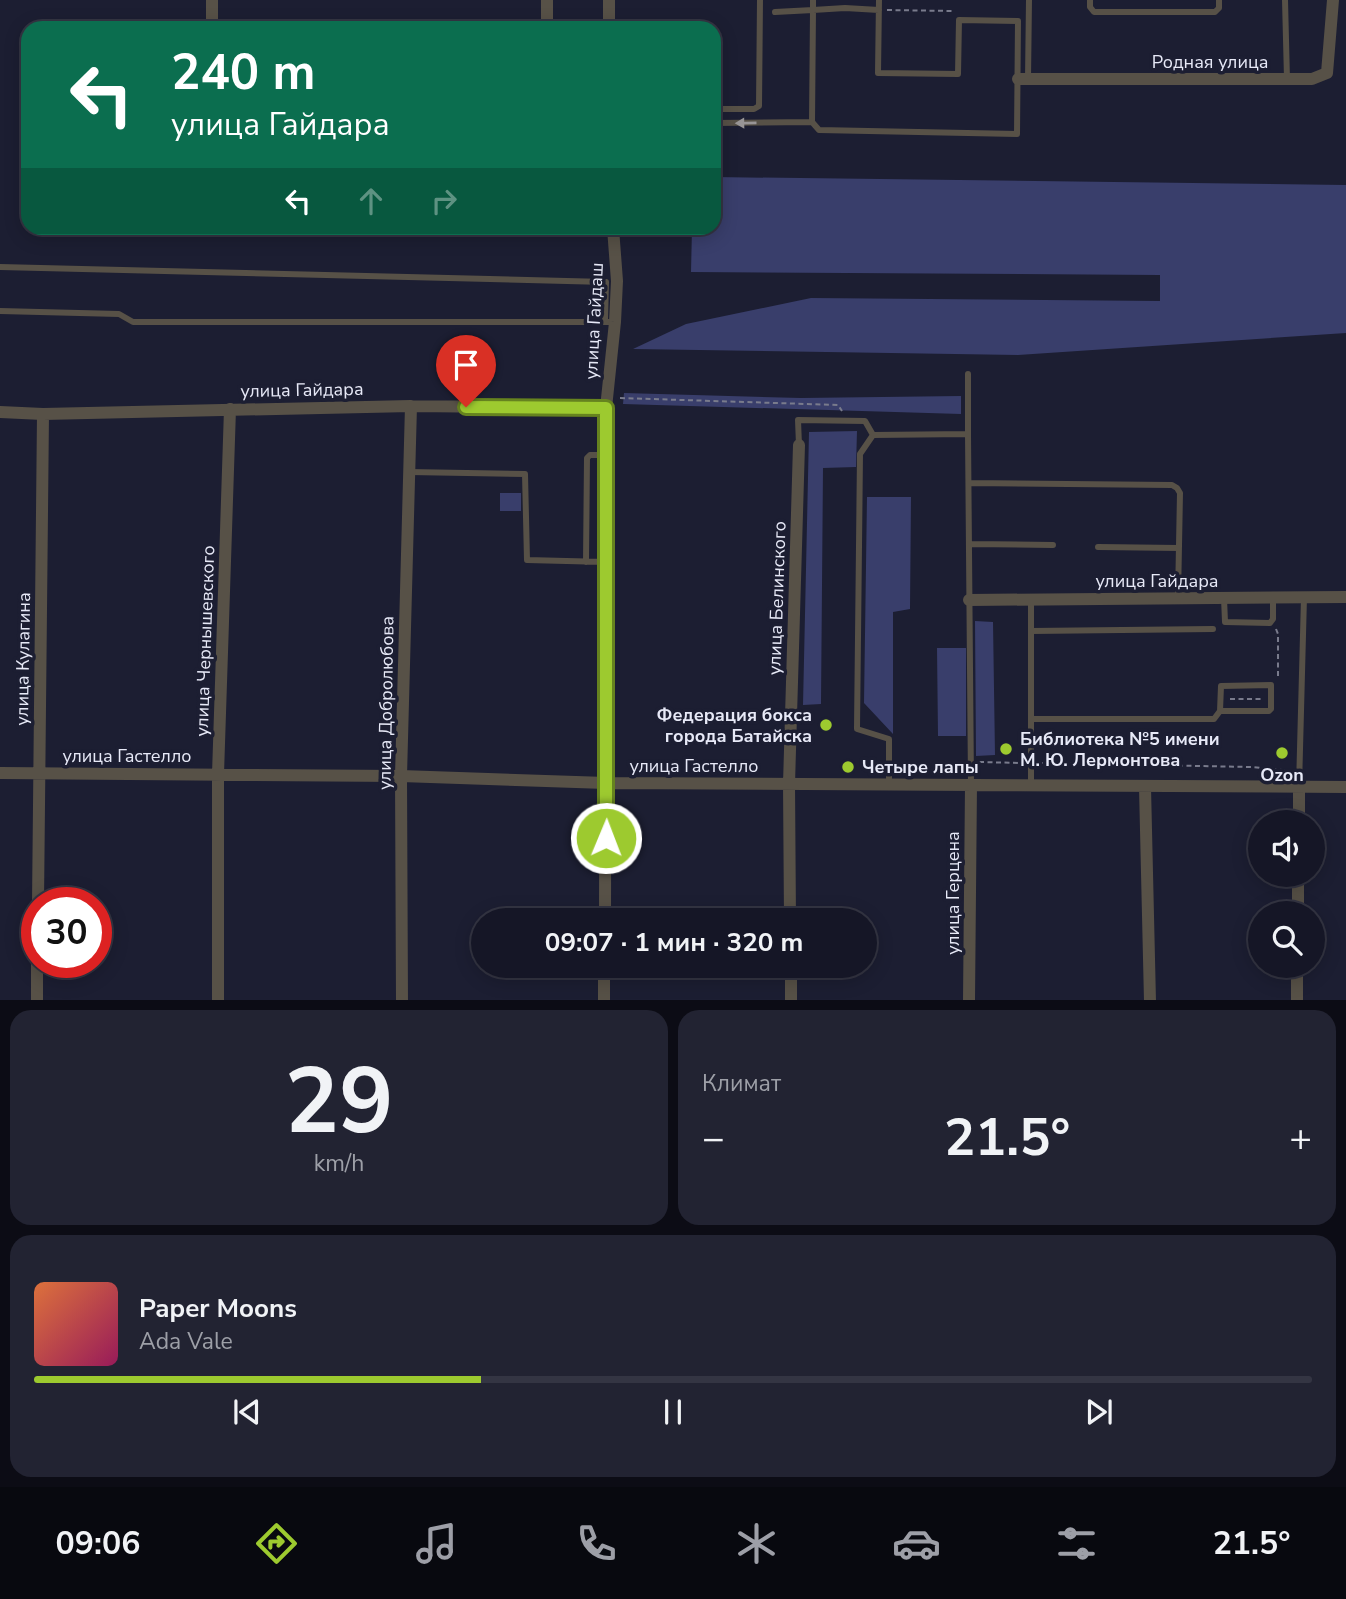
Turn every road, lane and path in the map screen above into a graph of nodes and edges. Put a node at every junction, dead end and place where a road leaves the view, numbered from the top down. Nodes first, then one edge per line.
1 (212, 0) edge
2 (547, 0) edge
3 (609, 0) edge
4 (760, 0) edge
5 (813, 0) edge
6 (879, 0) edge
7 (1029, 0) edge
8 (1090, 0) edge
9 (1219, 0) edge
10 (1285, 0) edge
11 (1333, 0) edge
12 (845, 4) edge
13 (813, 9) junction
14 (879, 10) junction
15 (959, 11) dead end
16 (775, 12) dead end
17 (212, 21) edge
18 (547, 21) edge
19 (609, 21) edge
20 (1023, 79) junction
21 (1287, 79) junction
22 (721, 109) edge
23 (812, 122) junction
24 (721, 123) edge
25 (614, 235) edge
26 (0, 267) edge
27 (0, 311) edge
28 (610, 322) junction
29 (968, 374) dead end
30 (606, 403) junction
31 (411, 406) junction
32 (230, 409) junction
33 (0, 412) edge
34 (43, 414) junction
35 (848, 421) junction
36 (968, 434) junction
37 (873, 435) junction
38 (799, 445) joint
39 (606, 455) junction
40 (409, 472) junction
41 (968, 483) junction
42 (969, 544) junction
43 (1053, 545) dead end
44 (1098, 547) dead end
45 (1179, 548) junction
46 (586, 562) junction
47 (606, 562) junction
48 (1273, 597) junction
49 (1304, 597) junction
50 (1346, 597) edge
51 (1178, 598) junction
52 (1224, 598) junction
53 (1031, 599) junction
54 (969, 600) junction
55 (1272, 622) junction
56 (1213, 629) dead end
57 (1031, 631) junction
58 (960, 639) dead end
59 (970, 639) junction
60 (1271, 687) junction
61 (1220, 698) junction
62 (1271, 699) junction
63 (1220, 711) junction
64 (1031, 719) junction
65 (962, 746) dead end
66 (970, 746) junction
67 (971, 762) junction
68 (1031, 763) junction
69 (1299, 772) junction
70 (0, 773) edge
71 (39, 773) junction
72 (218, 774) junction
73 (401, 776) junction
74 (606, 783) junction
75 (789, 784) junction
76 (889, 784) junction
77 (971, 785) junction
78 (1031, 786) junction
79 (1299, 787) junction
80 (1346, 787) edge
81 (1145, 788) junction
82 (1299, 810) edge
83 (38, 887) edge
84 (605, 908) edge
85 (790, 908) edge
86 (37, 978) edge
87 (604, 978) edge
88 (791, 978) edge
89 (1297, 978) edge
90 (37, 1000) edge
91 (218, 1000) edge
92 (402, 1000) edge
93 (604, 1000) edge
94 (791, 1000) edge
95 (969, 1000) edge
96 (1150, 1000) edge
97 (1297, 1000) edge

1 - 17 street
2 - 18 street
3 - 19 street
4 - 22 lane
5 - 13 lane
6 - 14 lane
7 - 20 lane
8 - 9 lane
10 - 21 lane
11 - 21 street, Родная улица
12 - 13 lane
12 - 14 lane
13 - 16 lane
13 - 23 lane
14 - 15 path
14 - 20 lane
20 - 21 street, Родная улица
20 - 23 lane
23 -> 24 lane
25 - 28 street, улица Гайдаш
26 - 28 lane
27 - 28 lane
28 - 30 street, улица Гайдаш
29 - 36 lane
30 - 31 street, улица Гайдара
30 - 35 path
30 - 39 street, улица Гайдаш
31 - 32 street, улица Гайдара
31 - 40 street, улица Добролюбова
32 - 34 street, улица Гайдара
32 - 72 street, улица Чернышевского
33 - 34 street, улица Гайдара
34 - 71 street, улица Кулагина
35 - 37 lane
35 - 38 lane
36 - 37 lane
36 - 41 lane
37 - 76 lane
38 - 75 street, улица Белинского
39 - 46 lane
39 - 47 street, улица Гайдаш
40 - 46 lane
40 - 73 street, улица Добролюбова
41 - 42 lane
41 - 45 lane
42 - 43 lane
42 - 54 lane
44 - 45 lane
45 - 51 lane
46 - 47 lane
47 - 74 street, улица Гайдаш
48 - 49 street, улица Гайдара
48 - 52 street, улица Гайдара
48 - 55 lane
49 - 50 street, улица Гайдара
49 - 69 lane
51 - 52 street, улица Гайдара
51 - 53 street, улица Гайдара
52 - 55 lane
53 - 54 street, улица Гайдара
53 - 57 lane
54 - 59 lane
55 - 60 path
56 - 57 lane
57 - 64 lane
58 - 59 lane
59 - 66 lane
60 - 61 lane
60 - 62 lane
61 - 62 path
61 - 63 lane
62 - 63 lane
63 - 64 lane
64 - 68 lane
65 - 66 lane
66 - 67 lane
67 - 68 path
67 - 77 lane
68 - 69 path
68 - 78 lane
69 - 79 lane
70 - 71 street, улица Гастелло
71 - 72 street, улица Гастелло
71 - 83 street, улица Кулагина
72 - 73 street, улица Гастелло
72 - 91 street, улица Чернышевского
73 - 74 street, улица Гастелло
73 - 92 street, улица Добролюбова
74 - 75 street, улица Гастелло
74 - 84 street, улица Гайдаш
75 - 76 street, улица Гастелло
75 - 85 street, улица Белинского
76 - 77 street, улица Гастелло
77 - 78 street, улица Гастелло
77 - 95 street, улица Герцена
78 - 81 street, улица Гастелло
79 - 80 street, улица Гастелло
79 - 81 street, улица Гастелло
79 - 82 street
81 - 96 street
86 - 90 street
87 - 93 street
88 - 94 street
89 - 97 street

